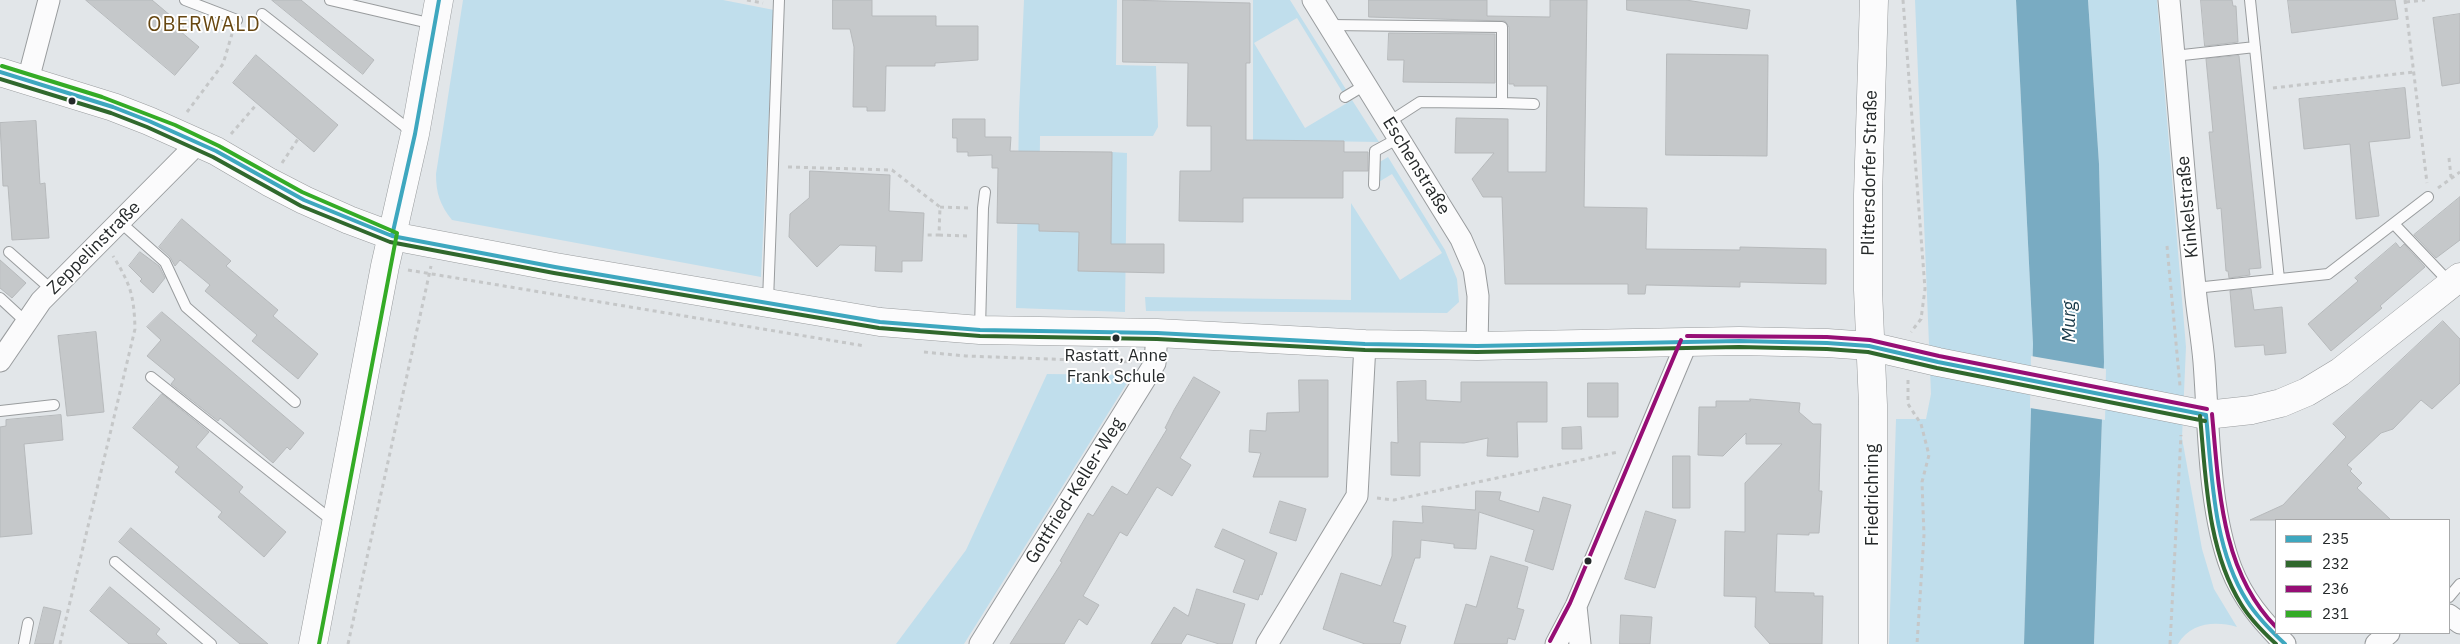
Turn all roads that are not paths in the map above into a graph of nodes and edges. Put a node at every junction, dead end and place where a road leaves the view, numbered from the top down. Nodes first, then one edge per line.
1 (49, 0) edge
2 (185, 0) edge
3 (330, 0) edge
4 (779, 0) edge
5 (1314, 0) edge
6 (1874, 0) edge
7 (2169, 0) edge
8 (2250, 0) edge
9 (437, 12) edge
10 (262, 14) dead end
11 (237, 20) road end
12 (1330, 25) junction
13 (2255, 47) junction
14 (2174, 56) junction
15 (0, 72) edge
16 (28, 80) junction
17 (1365, 84) junction
18 (1345, 97) dead end
19 (1502, 103) junction
20 (1534, 104) dead end
21 (1394, 130) junction
22 (415, 134) junction
23 (207, 147) junction
24 (1374, 185) dead end
25 (985, 192) dead end
26 (2428, 196) road end
27 (120, 222) junction
28 (2394, 224) junction
29 (392, 236) junction
30 (9, 252) dead end
31 (2279, 279) junction
32 (2456, 281) edge
33 (2195, 288) junction
34 (52, 290) junction
35 (0, 298) edge
36 (768, 303) junction
37 (26, 322) junction
38 (980, 330) junction
39 (1157, 333) junction
40 (1688, 342) junction
41 (1364, 344) junction
42 (1477, 346) junction
43 (1870, 346) junction
44 (0, 361) edge
45 (151, 377) dead end
46 (295, 402) dead end
47 (54, 405) dead end
48 (0, 411) edge
49 (2186, 412) junction
50 (337, 524) junction
51 (115, 562) dead end
52 (2460, 584) edge
53 (2450, 596) edge
54 (1576, 606) junction
55 (28, 623) dead end
56 (2388, 634) edge
57 (24, 644) edge
58 (211, 644) edge
59 (313, 644) edge
60 (980, 644) edge
61 (1267, 644) edge
62 (1556, 644) edge
63 (1580, 644) edge
64 (1873, 644) edge
65 (2285, 644) edge
66 (2376, 644) edge

1 - 16 street
2 - 11 lane
3 - 9 lane
4 - 36 lane
5 - 12 street, Eschenstraße
6 - 43 main road, Plittersdorfer Straße
7 - 14 street, Kinkelstraße
8 - 13 lane
9 - 22 main road
10 - 22 lane
12 - 17 street, Eschenstraße
12 - 19 lane
13 - 14 lane
13 - 31 lane
14 - 33 street, Kinkelstraße
15 - 16 main road
16 - 23 main road
17 - 18 lane
17 - 21 street, Eschenstraße
19 - 20 lane
19 - 21 lane
21 - 24 lane
21 - 42 street, Eschenstraße
22 - 29 main road
23 - 27 street, Zeppelinstraße
23 - 29 main road
25 - 38 lane
26 - 28 lane
27 - 34 street, Zeppelinstraße
27 - 46 lane
28 - 31 lane
28 - 32 lane
29 - 36 main road
29 - 50 main road
30 - 34 lane
31 - 33 lane
32 - 49 main road
33 - 49 street, Kinkelstraße
34 - 37 street, Zeppelinstraße
35 - 37 lane
36 - 38 main road
37 - 44 street, Zeppelinstraße
38 - 39 main road
39 - 41 main road
39 - 60 street, Gottfried-Keller-Weg
40 - 42 main road
40 - 43 main road
40 - 54 street
41 - 42 main road
41 - 61 street
43 - 49 main road
43 - 64 main road, Friedrichring
45 - 50 lane
47 - 48 lane
49 - 65 street, Kinkelstraße
50 - 59 main road
51 - 58 lane
52 - 53 lane
54 - 62 street
54 - 63 street
55 - 57 lane
56 - 66 street

